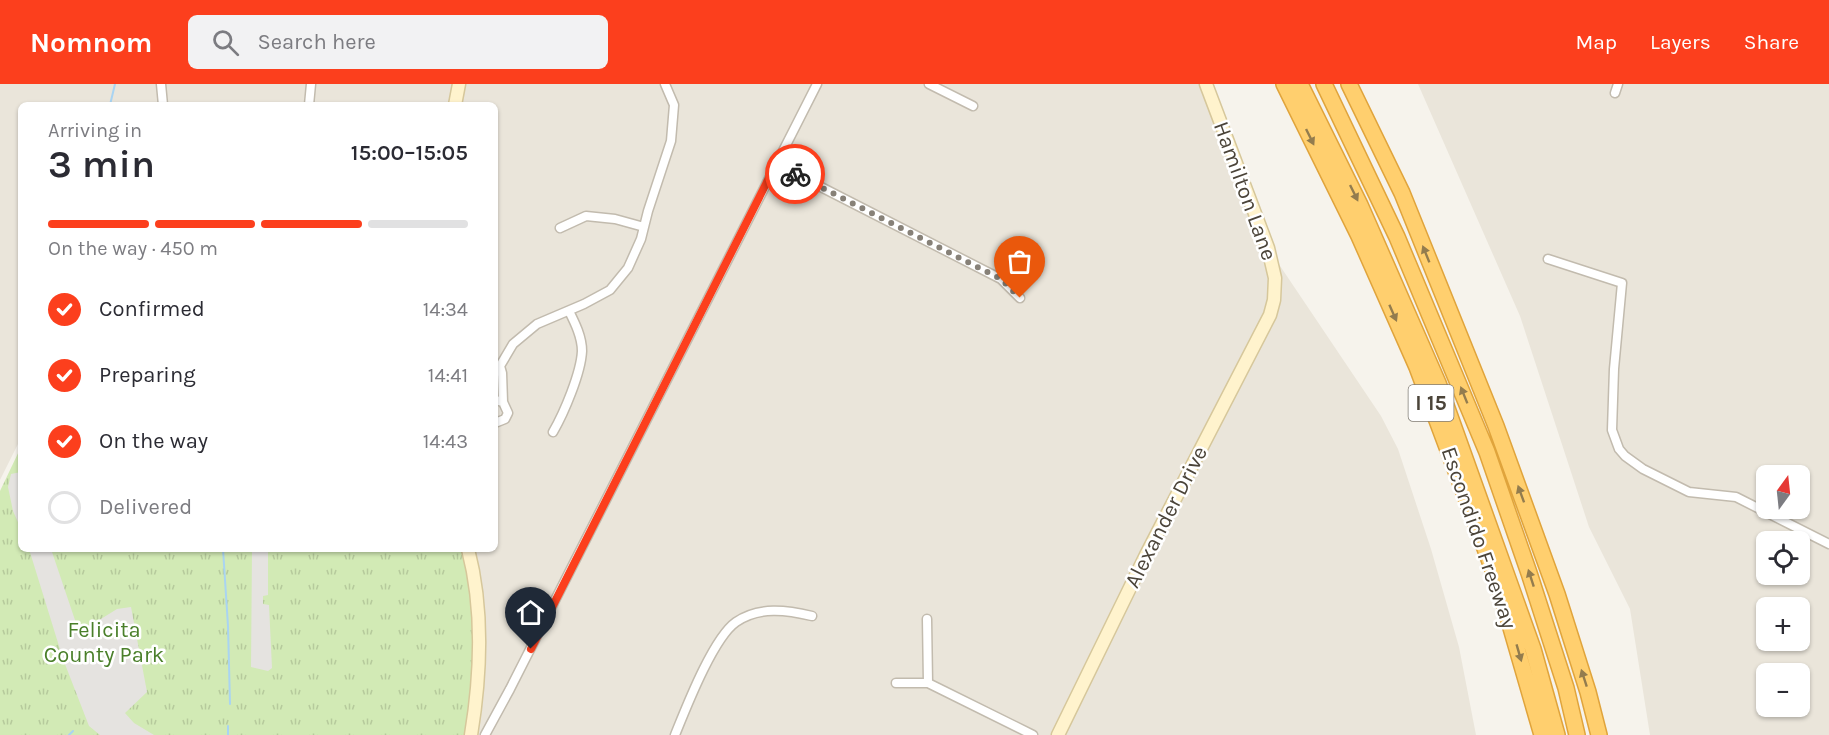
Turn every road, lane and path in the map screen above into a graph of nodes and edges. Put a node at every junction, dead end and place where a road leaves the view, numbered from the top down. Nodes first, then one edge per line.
1 (161, 84) edge
2 (311, 84) edge
3 (459, 84) edge
4 (664, 84) edge
5 (817, 84) edge
6 (929, 84) edge
7 (1206, 84) edge
8 (1284, 84) edge
9 (1300, 84) edge
10 (1324, 84) edge
11 (1348, 84) edge
12 (163, 102) edge
13 (309, 102) edge
14 (456, 102) edge
15 (973, 106) dead end
16 (776, 164) junction
17 (644, 227) junction
18 (560, 228) dead end
19 (1548, 259) dead end
20 (1020, 298) dead end
21 (1274, 300) joint
22 (569, 311) junction
23 (498, 368) edge
24 (498, 371) edge
25 (499, 401) edge
26 (498, 422) edge
27 (553, 432) dead end
28 (1829, 544) edge
29 (469, 552) edge
30 (812, 616) dead end
31 (927, 619) dead end
32 (896, 683) dead end
33 (928, 683) junction
34 (471, 735) edge
35 (484, 735) edge
36 (675, 735) edge
37 (1033, 735) edge
38 (1058, 735) edge
39 (1542, 735) edge
40 (1557, 735) edge
41 (1577, 735) edge
42 (1599, 735) edge

1 - 12 street
2 - 13 street
3 - 14 street
4 - 17 street
5 - 16 street
6 - 15 street
7 - 21 street, Hamilton Lane
8 -> 39 highway, Escondido Freeway / I 15
9 -> 40 highway
41 -> 10 highway
42 -> 11 highway, I 15
16 - 20 street
16 - 35 street
17 - 18 street
17 - 22 street
19 - 28 street
21 - 38 street, Alexander Drive
22 - 23 street
22 - 27 street
24 - 25 street
25 - 26 street
29 - 34 street
30 - 36 street
31 - 33 street
32 - 33 street
33 - 37 street

